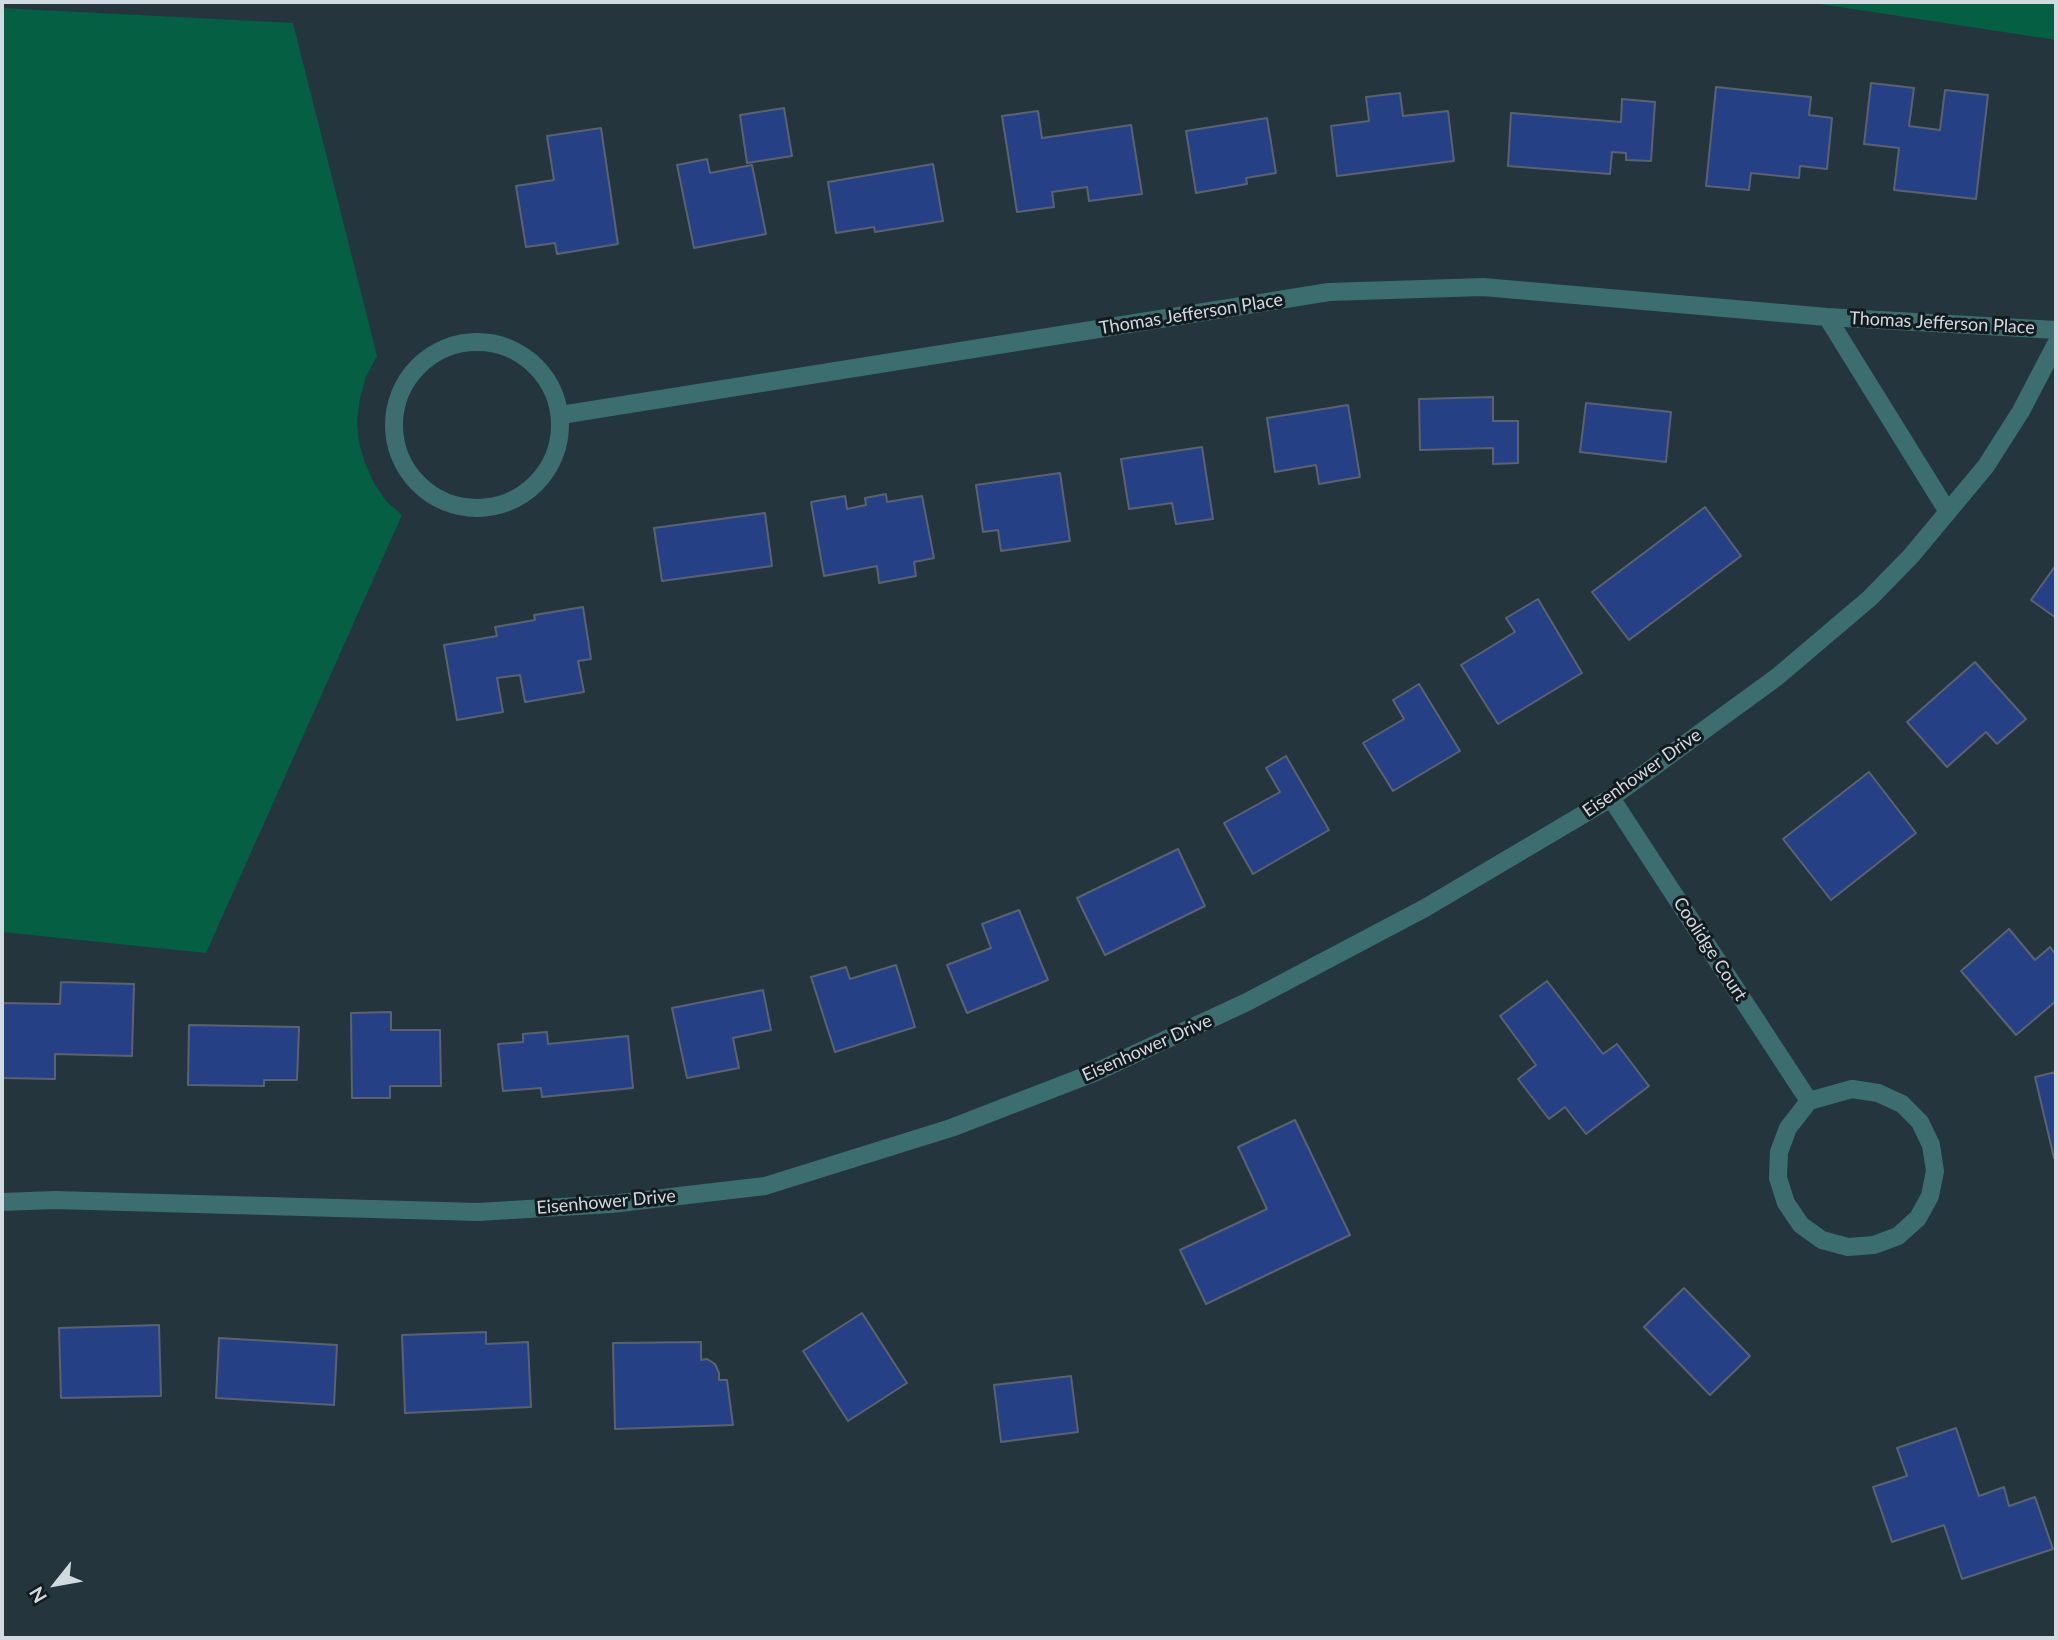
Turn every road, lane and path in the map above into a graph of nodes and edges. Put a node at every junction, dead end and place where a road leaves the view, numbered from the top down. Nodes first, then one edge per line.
1 (1827, 317) junction
2 (2056, 330) edge
3 (2056, 344) edge
4 (561, 415) junction
5 (1948, 512) junction
6 (1611, 798) junction
7 (1809, 1101) junction
8 (2, 1202) edge

1 - 2 street, Thomas Jefferson Place
1 - 4 street, Thomas Jefferson Place
1 - 5 street, Thomas Jefferson Place
3 - 5 street, Eisenhower Drive
4 - 4 street
5 - 6 street, Eisenhower Drive
6 - 7 street, Coolidge Court
6 - 8 street, Eisenhower Drive
7 - 7 street

